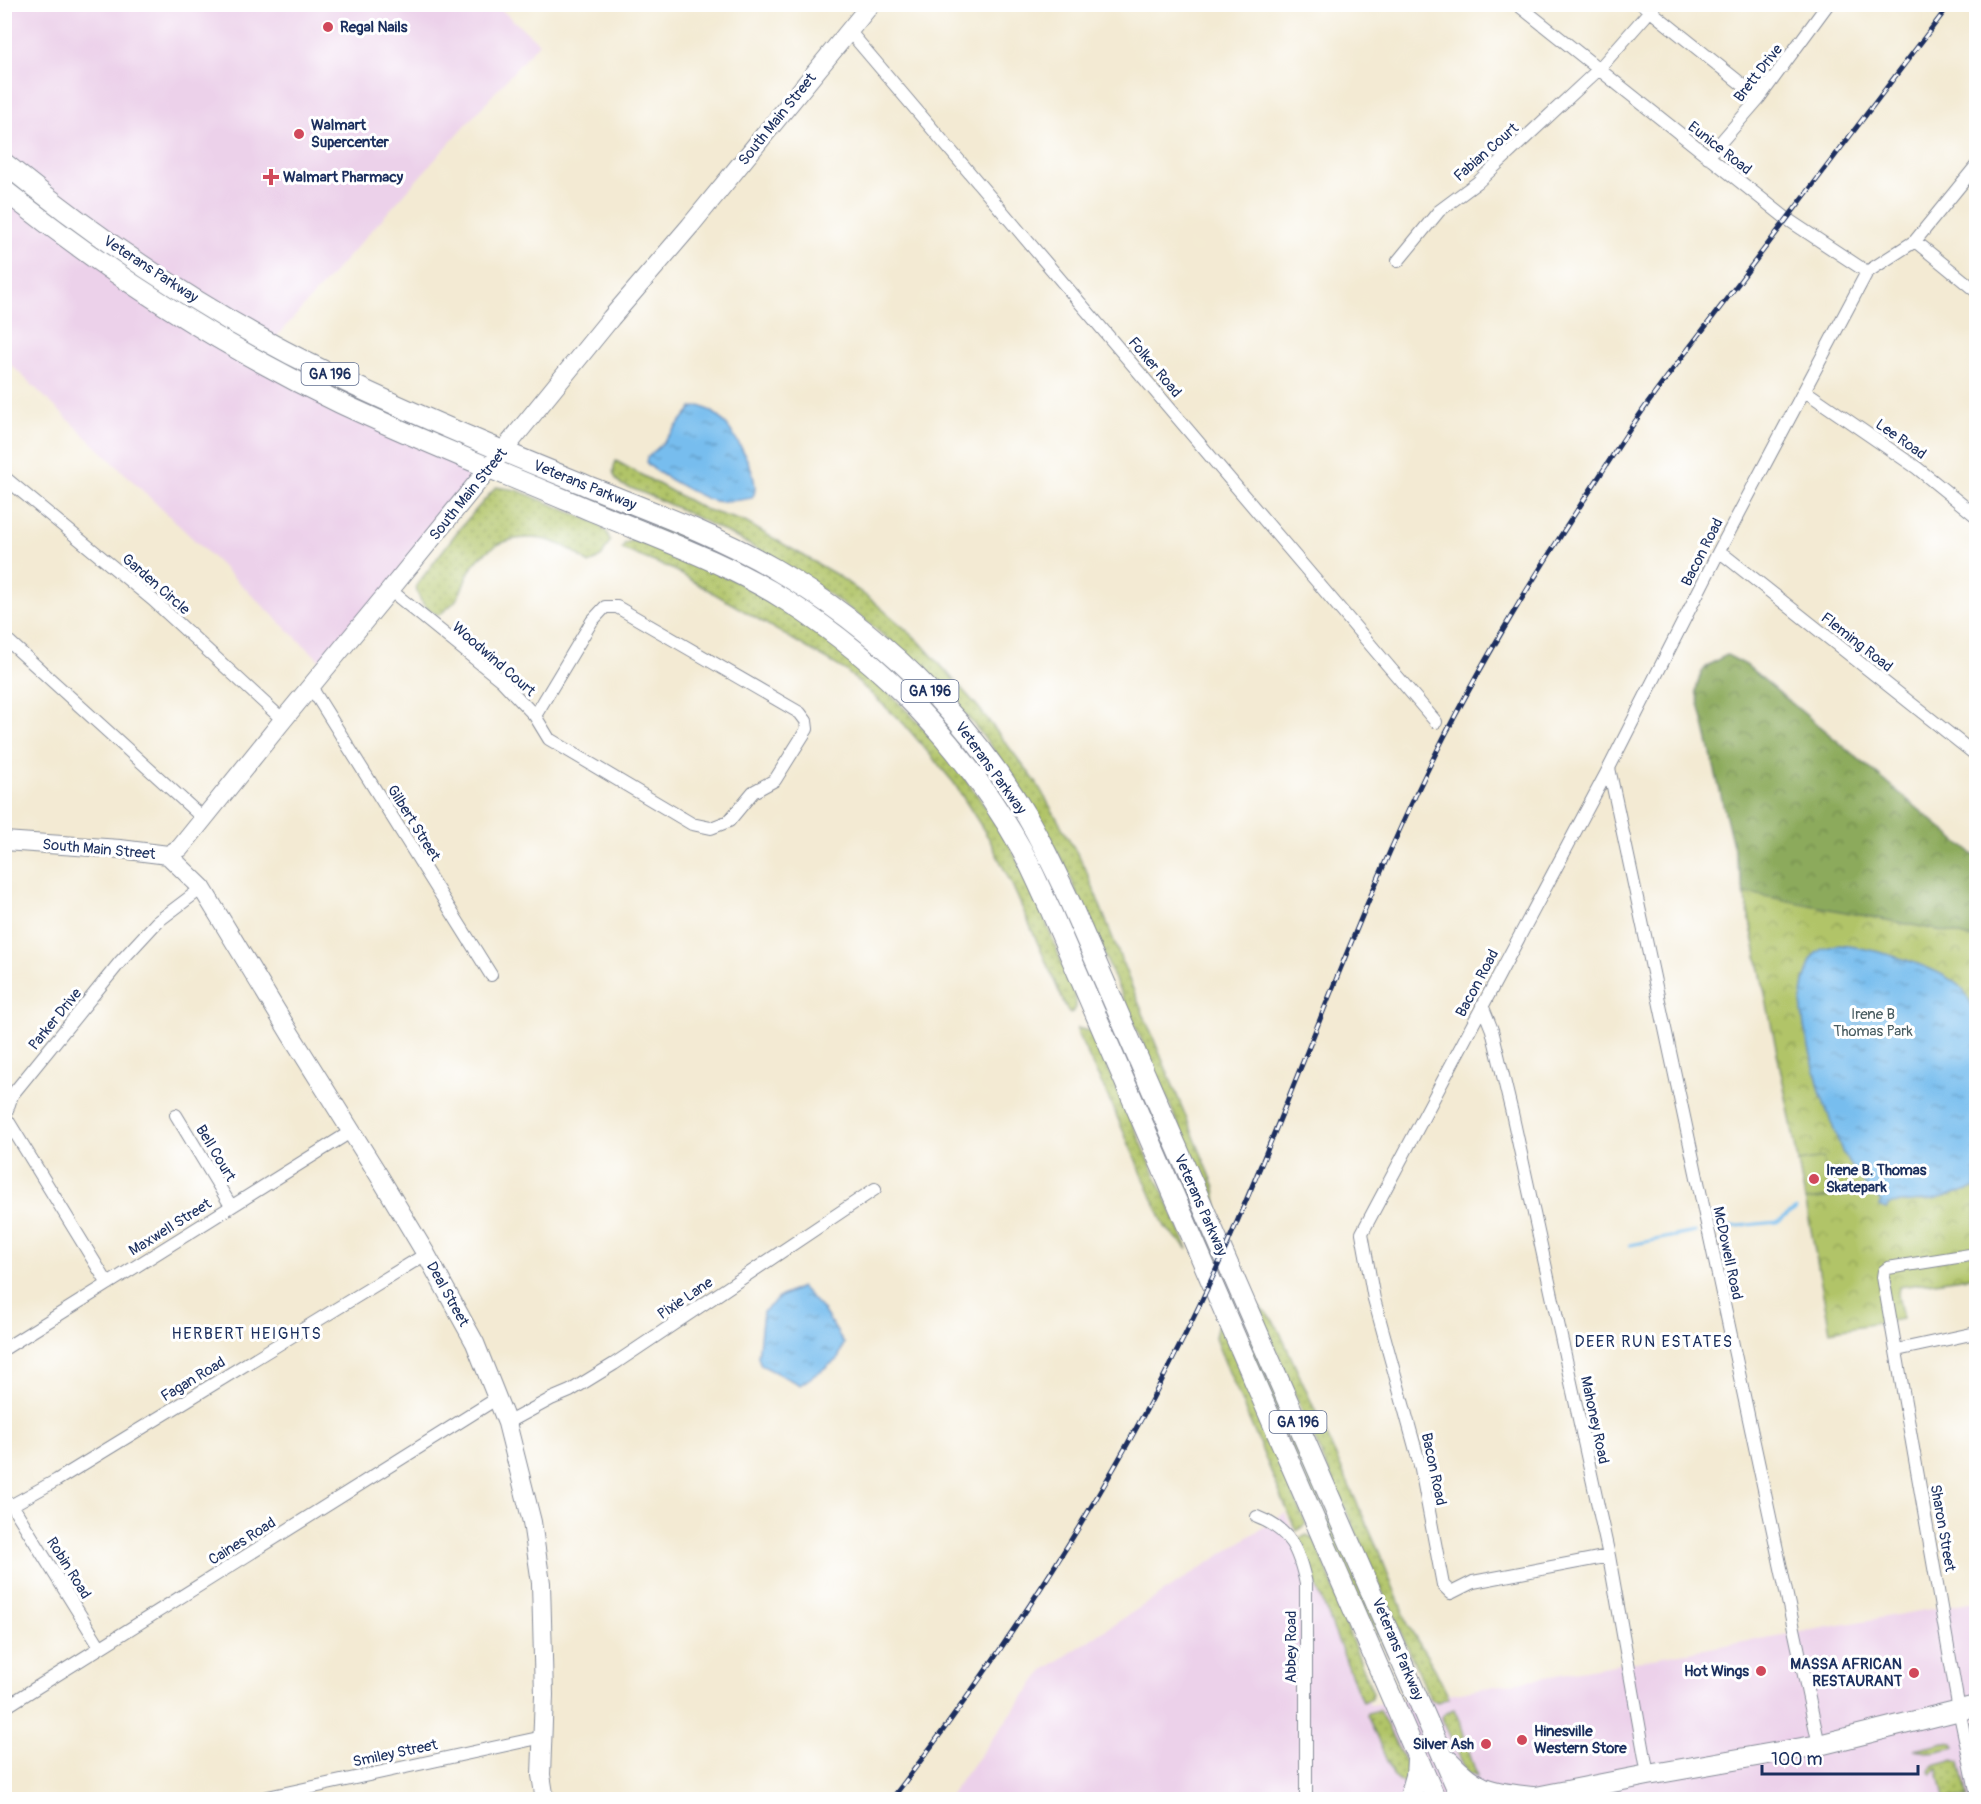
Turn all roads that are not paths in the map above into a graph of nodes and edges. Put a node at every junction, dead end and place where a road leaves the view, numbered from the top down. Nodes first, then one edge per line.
1 (871, 4) edge
2 (1517, 4) edge
3 (1828, 4) edge
4 (1650, 7) edge
5 (849, 32) junction
6 (1598, 70) junction
7 (1759, 98) junction
8 (1708, 157) junction
9 (4, 163) edge
10 (1977, 166) edge
11 (4, 190) edge
12 (1915, 242) junction
13 (1398, 261) dead end
14 (1867, 272) junction
15 (1977, 291) edge
16 (1805, 391) junction
17 (502, 452) junction
18 (489, 469) junction
19 (4, 477) edge
20 (1977, 516) edge
21 (1719, 551) junction
22 (390, 591) junction
23 (4, 637) edge
24 (311, 687) junction
25 (535, 716) junction
26 (283, 720) junction
27 (1436, 722) dead end
28 (1977, 755) edge
29 (1609, 768) junction
30 (205, 820) junction
31 (6, 842) edge
32 (168, 855) junction
33 (202, 888) junction
34 (491, 975) dead end
35 (1482, 1005) junction
36 (176, 1115) dead end
37 (352, 1131) junction
38 (875, 1189) dead end
39 (231, 1206) junction
40 (426, 1254) junction
41 (1977, 1254) edge
42 (108, 1284) junction
43 (1977, 1333) edge
44 (4, 1349) edge
45 (1897, 1350) junction
46 (496, 1399) junction
47 (507, 1423) junction
48 (8, 1502) edge
49 (1257, 1517) dead end
50 (1609, 1556) junction
51 (100, 1647) junction
52 (4, 1708) edge
53 (1968, 1708) edge
54 (543, 1737) junction
55 (1819, 1745) junction
56 (1443, 1755) junction
57 (1417, 1757) junction
58 (1648, 1775) junction
59 (1977, 1790) edge
60 (1528, 1799) edge
61 (254, 1800) edge
62 (545, 1800) edge
63 (1306, 1800) edge
64 (1409, 1800) edge
65 (1436, 1800) edge
66 (1462, 1800) edge

1 - 5 street, South Main Street
2 - 6 street, Eunice Road
3 - 7 street, Brett Drive
4 - 6 street, Fabian Court
4 - 7 street
5 - 17 street, South Main Street
5 - 27 street, Folker Road
6 - 8 street, Eunice Road
6 - 13 street, Fabian Court
7 - 8 street, Brett Drive
8 - 14 street, Eunice Road
9 - 17 main road, Veterans Parkway / GA 196
10 - 12 street
11 - 18 main road, Veterans Parkway / GA 196
12 - 14 street
12 - 15 street
14 - 16 street, Bacon Road
16 - 20 street, Lee Road
16 - 21 street, Bacon Road
17 - 18 street, South Main Street
17 - 56 main road, Veterans Parkway / GA 196
18 - 22 street, South Main Street
18 - 57 main road, Veterans Parkway / GA 196
19 - 26 street, Garden Circle
21 - 28 street, Fleming Road
21 - 29 street, Bacon Road
22 - 24 street, South Main Street
22 - 25 street, Woodwind Court
23 - 30 street
24 - 26 street, South Main Street
24 - 34 street, Gilbert Street
25 - 25 street, Woodwind Court
26 - 30 street, South Main Street
29 - 35 street, Bacon Road
29 - 55 street, McDowell Road
30 - 32 street, South Main Street
31 - 32 street, South Main Street
32 - 33 street, Deal Street
33 - 37 street, Deal Street
33 - 42 street, Parker Drive
35 - 50 street, Mahoney Road
35 - 50 street, Bacon Road
36 - 39 street, Bell Court
37 - 39 street, Maxwell Street
37 - 40 street, Deal Street
38 - 47 street, Pixie Lane
39 - 42 street, Maxwell Street
40 - 46 street, Deal Street
40 - 48 street, Fagan Road
41 - 45 street, Sharon Street
42 - 44 street, Maxwell Street
43 - 45 street
45 - 53 street, Sharon Street
46 - 47 street, Deal Street
46 - 51 street, Caines Road
47 - 54 street, Deal Street
48 - 51 street, Robin Road
49 - 63 street, Abbey Road
50 - 58 street, Mahoney Road
51 - 52 street, Caines Road
53 - 55 main road
53 - 59 street, Sharon Street
54 - 61 street, Smiley Street
54 - 62 street, Deal Street
55 - 58 main road
56 - 60 main road, GA 196
56 - 66 main road, Veterans Parkway
57 - 64 main road
57 - 65 main road, Veterans Parkway / GA 196
58 - 60 main road

